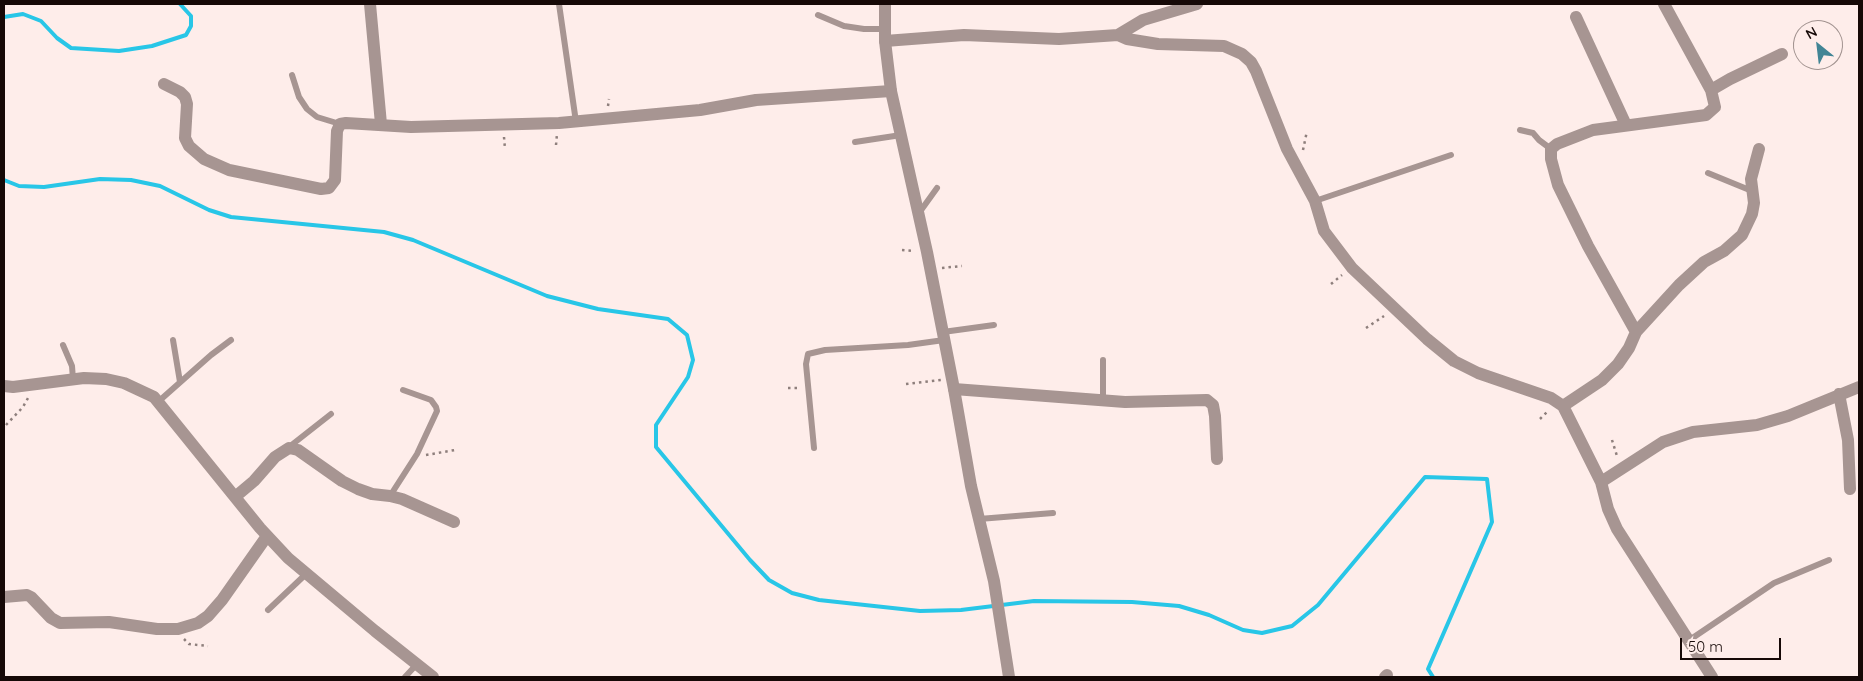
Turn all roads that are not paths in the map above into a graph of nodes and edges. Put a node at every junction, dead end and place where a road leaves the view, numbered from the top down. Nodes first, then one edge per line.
1 (370, 4) edge
2 (559, 4) edge
3 (885, 4) edge
4 (1197, 4) edge
5 (1664, 4) edge
6 (1170, 8) edge
7 (818, 15) dead end
8 (1576, 17) dead end
9 (885, 35) junction
10 (1118, 35) junction
11 (1782, 54) dead end
12 (292, 75) dead end
13 (164, 84) dead end
14 (1711, 90) junction
15 (891, 91) junction
16 (576, 122) junction
17 (340, 124) junction
18 (381, 124) junction
19 (1626, 125) junction
20 (1520, 130) dead end
21 (901, 135) junction
22 (855, 142) dead end
23 (1551, 149) junction
24 (1759, 150) dead end
25 (1451, 155) dead end
26 (1708, 173) dead end
27 (937, 188) dead end
28 (1752, 191) junction
29 (1315, 201) junction
30 (918, 214) junction
31 (994, 325) dead end
32 (1636, 332) junction
33 (944, 336) junction
34 (173, 340) dead end
35 (231, 340) dead end
36 (63, 345) dead end
37 (1103, 360) dead end
38 (72, 379) junction
39 (180, 382) junction
40 (953, 384) junction
41 (4, 386) edge
42 (1859, 386) edge
43 (403, 390) dead end
44 (1839, 394) junction
45 (1103, 400) junction
46 (159, 402) junction
47 (1563, 406) junction
48 (331, 414) dead end
49 (288, 448) junction
50 (814, 448) dead end
51 (1217, 458) dead end
52 (1601, 482) junction
53 (1850, 489) dead end
54 (390, 496) junction
55 (235, 497) junction
56 (1053, 513) dead end
57 (979, 519) junction
58 (454, 522) dead end
59 (267, 536) junction
60 (1829, 560) dead end
61 (306, 574) junction
62 (4, 597) edge
63 (268, 610) dead end
64 (1688, 641) junction
65 (417, 664) junction
66 (405, 677) edge
67 (433, 677) edge
68 (1009, 677) edge
69 (1712, 677) edge

1 - 18 street
2 - 16 lane
3 - 9 street
4 - 6 street
5 - 14 street
6 - 10 street
7 - 9 lane
8 - 19 street
9 - 10 street
9 - 15 street
10 - 29 street
11 - 14 street
12 - 17 lane
13 - 17 street
14 - 19 street
15 - 16 street
15 - 21 street
16 - 18 street
17 - 18 street
19 - 23 street
20 - 23 lane
21 - 22 lane
21 - 30 street
23 - 32 street
24 - 28 street
25 - 29 lane
26 - 28 lane
27 - 30 lane
28 - 32 street
29 - 47 street
30 - 33 street
31 - 33 lane
32 - 47 street
33 - 40 street
33 - 50 lane
34 - 39 lane
35 - 39 lane
36 - 38 lane
37 - 45 lane
38 - 41 street
38 - 46 street
39 - 46 lane
40 - 45 street
40 - 57 street
42 - 44 street
43 - 54 lane
44 - 52 street
44 - 53 street
45 - 51 street
46 - 55 street
47 - 52 street
48 - 49 lane
49 - 54 street
49 - 55 street
52 - 64 street
54 - 58 street
55 - 59 street
56 - 57 lane
57 - 68 street
59 - 61 street
59 - 62 street
60 - 64 lane
61 - 63 lane
61 - 65 street
64 - 69 street
65 - 66 lane
65 - 67 street

